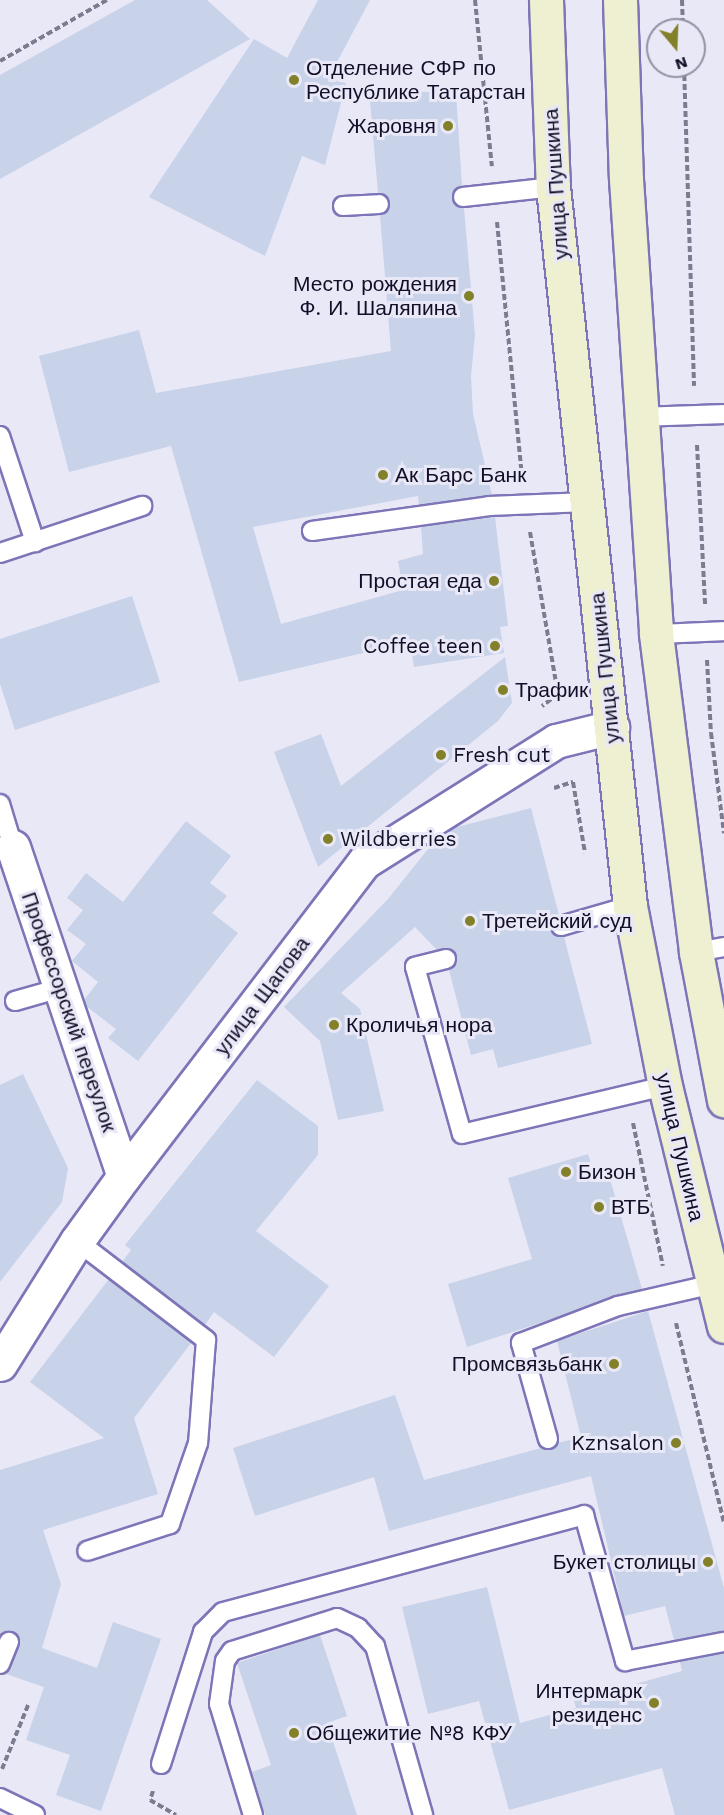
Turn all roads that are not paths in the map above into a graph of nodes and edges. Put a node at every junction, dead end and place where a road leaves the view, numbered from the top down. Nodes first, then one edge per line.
1 (546, 0) edge
2 (620, 0) edge
3 (553, 187) junction
4 (463, 197) dead end
5 (379, 204) dead end
6 (343, 206) dead end
7 (724, 414) edge
8 (640, 417) junction
9 (0, 436) edge
10 (587, 502) junction
11 (142, 506) dead end
12 (312, 531) dead end
13 (34, 542) junction
14 (0, 554) edge
15 (715, 631) edge
16 (656, 634) junction
17 (612, 727) junction
18 (0, 804) edge
19 (14, 847) joint
20 (630, 906) junction
21 (561, 926) dead end
22 (710, 950) edge
23 (446, 959) dead end
24 (61, 988) junction
25 (15, 1001) dead end
26 (665, 1086) junction
27 (724, 1100) edge
28 (124, 1176) junction
29 (77, 1241) junction
30 (713, 1284) junction
31 (724, 1326) edge
32 (0, 1364) edge
33 (548, 1439) dead end
34 (87, 1551) dead end
35 (724, 1641) edge
36 (9, 1642) dead end
37 (0, 1664) edge
38 (161, 1764) dead end
39 (0, 1798) edge
40 (35, 1815) edge
41 (253, 1815) edge
42 (423, 1815) edge

1 - 3 main road, улица Пушкина
2 - 8 main road
3 - 4 lane
3 - 10 main road, улица Пушкина
5 - 6 lane
7 - 8 lane
8 - 16 main road
9 - 13 lane
10 - 12 lane
10 - 17 main road, улица Пушкина
11 - 13 lane
13 - 14 lane
15 - 16 lane
16 - 22 main road
17 - 20 main road, улица Пушкина
17 - 28 street, улица Щапова
18 - 19 lane
19 - 24 street, Профессорский переулок
20 - 21 lane
20 - 26 main road, улица Пушкина
22 - 27 main road
23 - 26 lane
24 - 25 lane
24 - 28 street, Профессорский переулок
26 - 30 main road, улица Пушкина
28 - 29 street, улица Щапова
29 - 32 street, улица Щапова
29 - 34 lane
30 - 31 main road, улица Пушкина
30 - 33 lane
35 - 38 lane
36 - 37 lane
39 - 40 lane
41 - 42 lane

